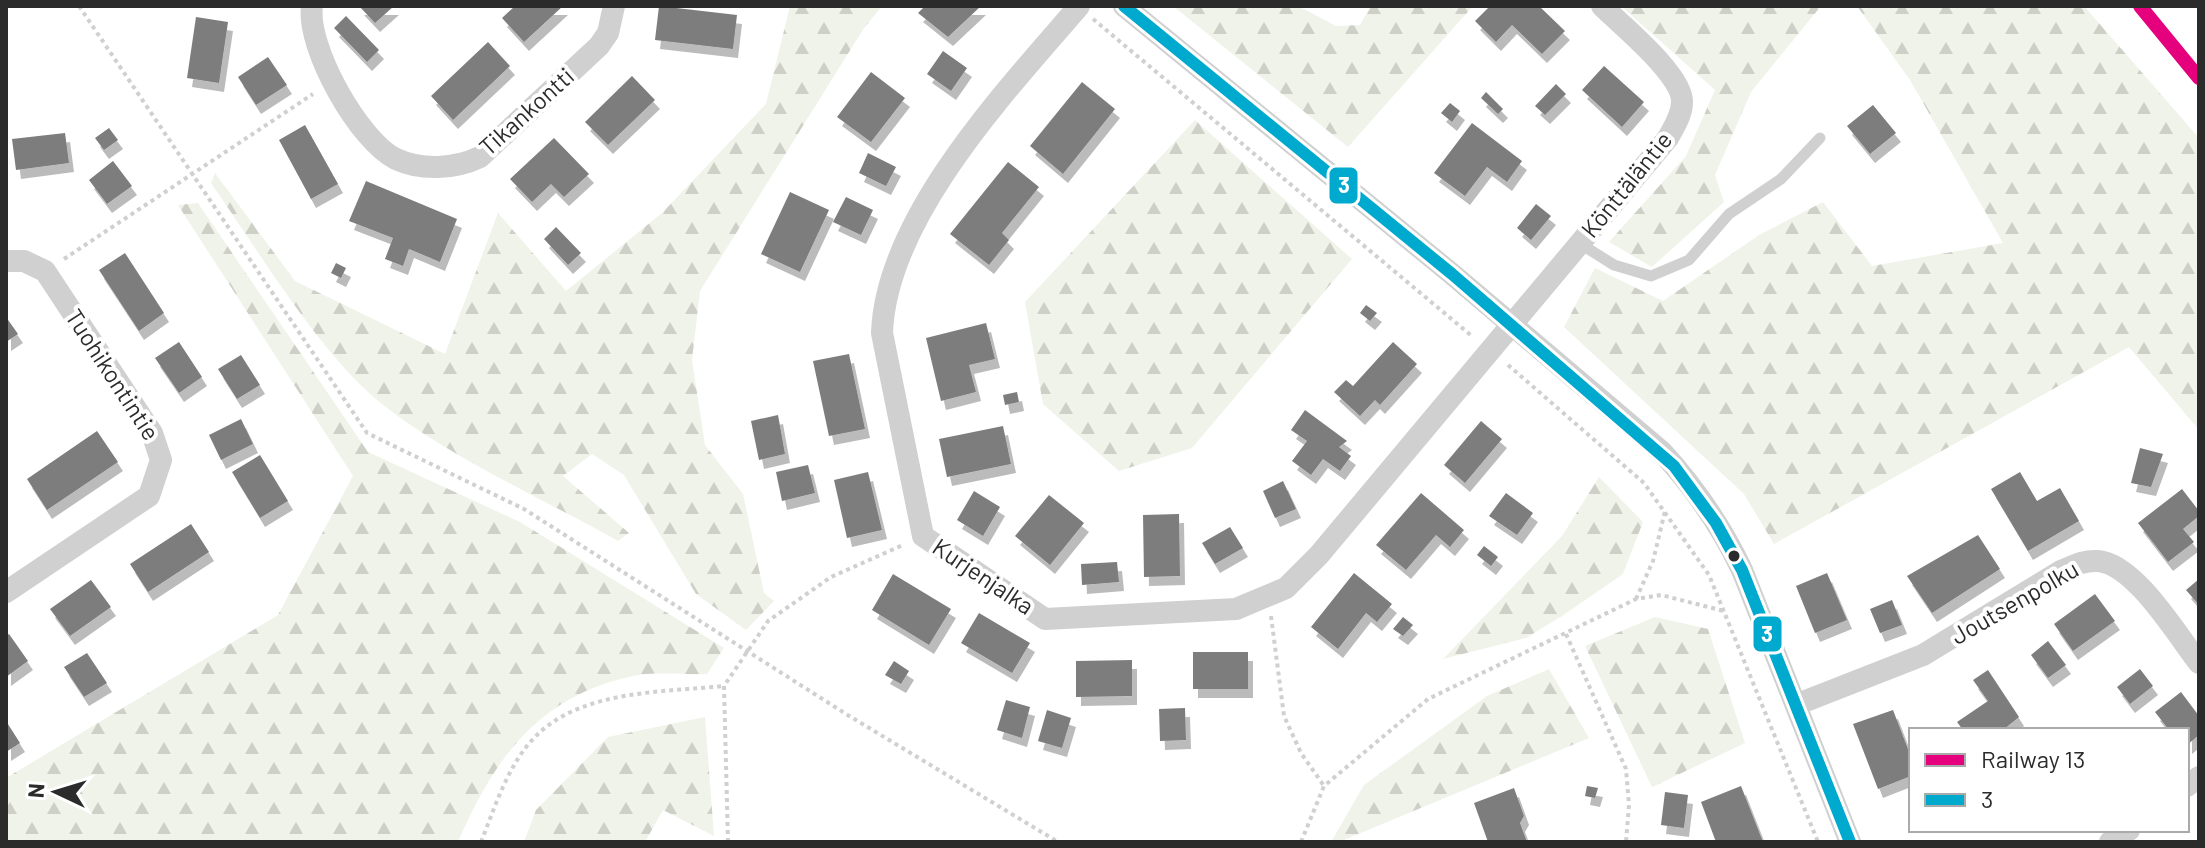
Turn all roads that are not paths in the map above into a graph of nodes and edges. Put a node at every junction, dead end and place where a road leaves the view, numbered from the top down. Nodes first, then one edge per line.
1 (312, 6) edge
2 (614, 6) edge
3 (1079, 6) edge
4 (1124, 6) edge
5 (1602, 6) edge
6 (1820, 138) dead end
7 (1579, 243) junction
8 (6, 261) edge
9 (1511, 323) junction
10 (6, 592) edge
11 (2199, 663) edge
12 (1798, 704) junction
13 (1850, 842) edge

1 - 2 street, Tikankontti
3 - 9 street, Kurjenjalka
4 - 9 street
5 - 7 street, Könttäläntie
6 - 7 lane
7 - 9 street, Könttäläntie
8 - 10 street, Tuohikontintie
9 - 12 street
11 - 12 street, Joutsenpolku
12 - 13 street

